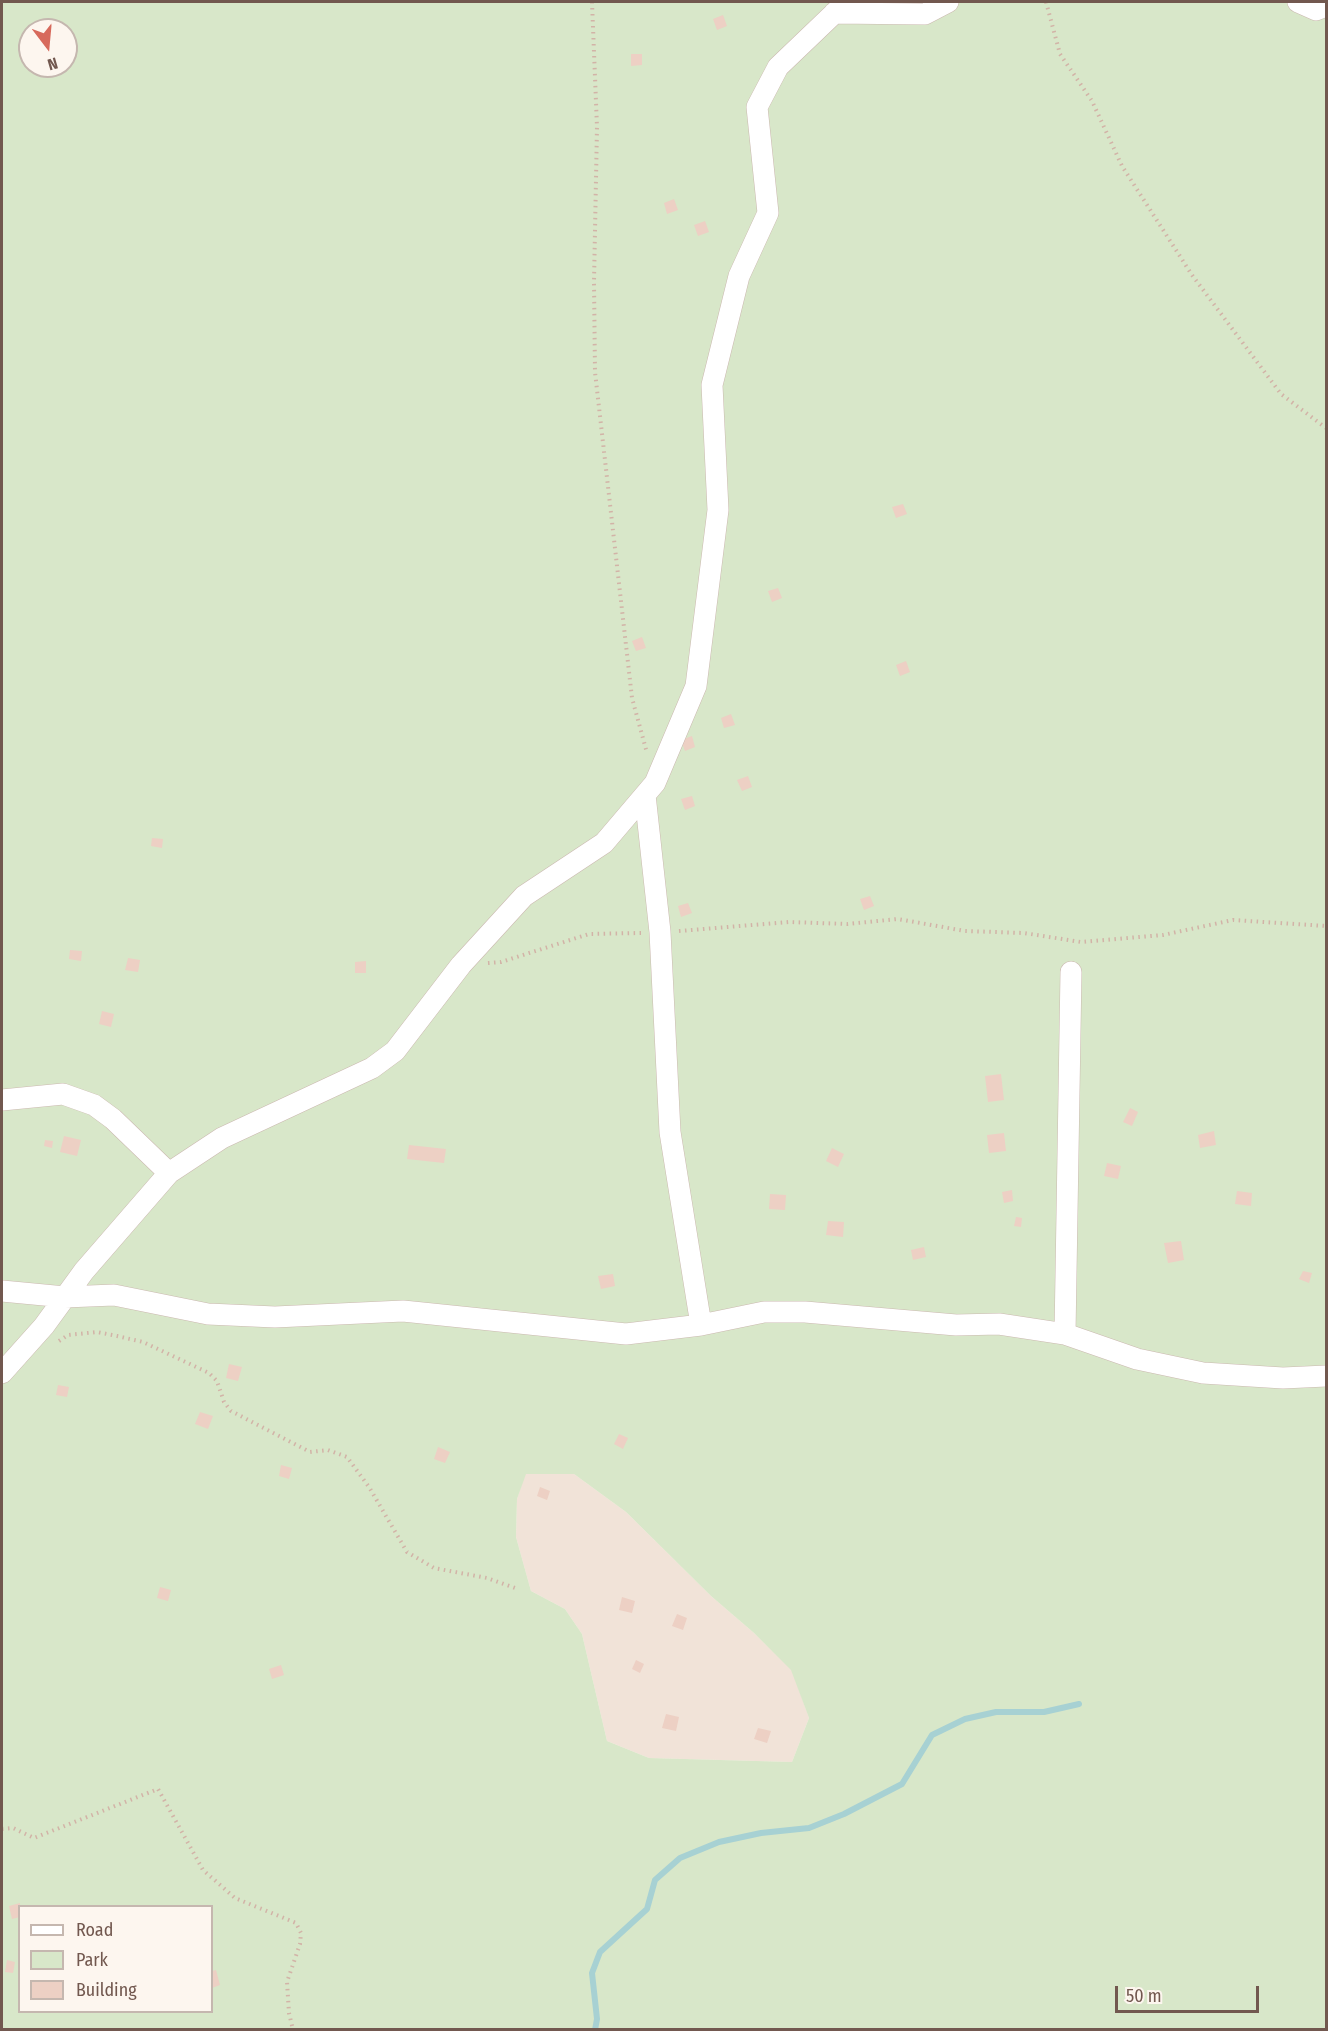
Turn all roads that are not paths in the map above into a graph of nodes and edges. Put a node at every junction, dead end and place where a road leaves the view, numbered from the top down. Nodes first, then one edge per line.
1 (948, 2) edge
2 (1298, 2) edge
3 (1326, 6) edge
4 (840, 7) edge
5 (650, 789) junction
6 (1071, 972) dead end
7 (2, 1100) edge
8 (170, 1173) junction
9 (2, 1291) edge
10 (65, 1297) junction
11 (701, 1325) junction
12 (1065, 1334) junction
13 (2, 1373) edge
14 (1326, 1376) edge

1 - 4 street
2 - 3 street
4 - 5 street
5 - 8 street
5 - 11 street
6 - 12 street
7 - 8 street
8 - 10 street
9 - 10 street
10 - 11 street
10 - 13 street
11 - 12 street
12 - 14 street

